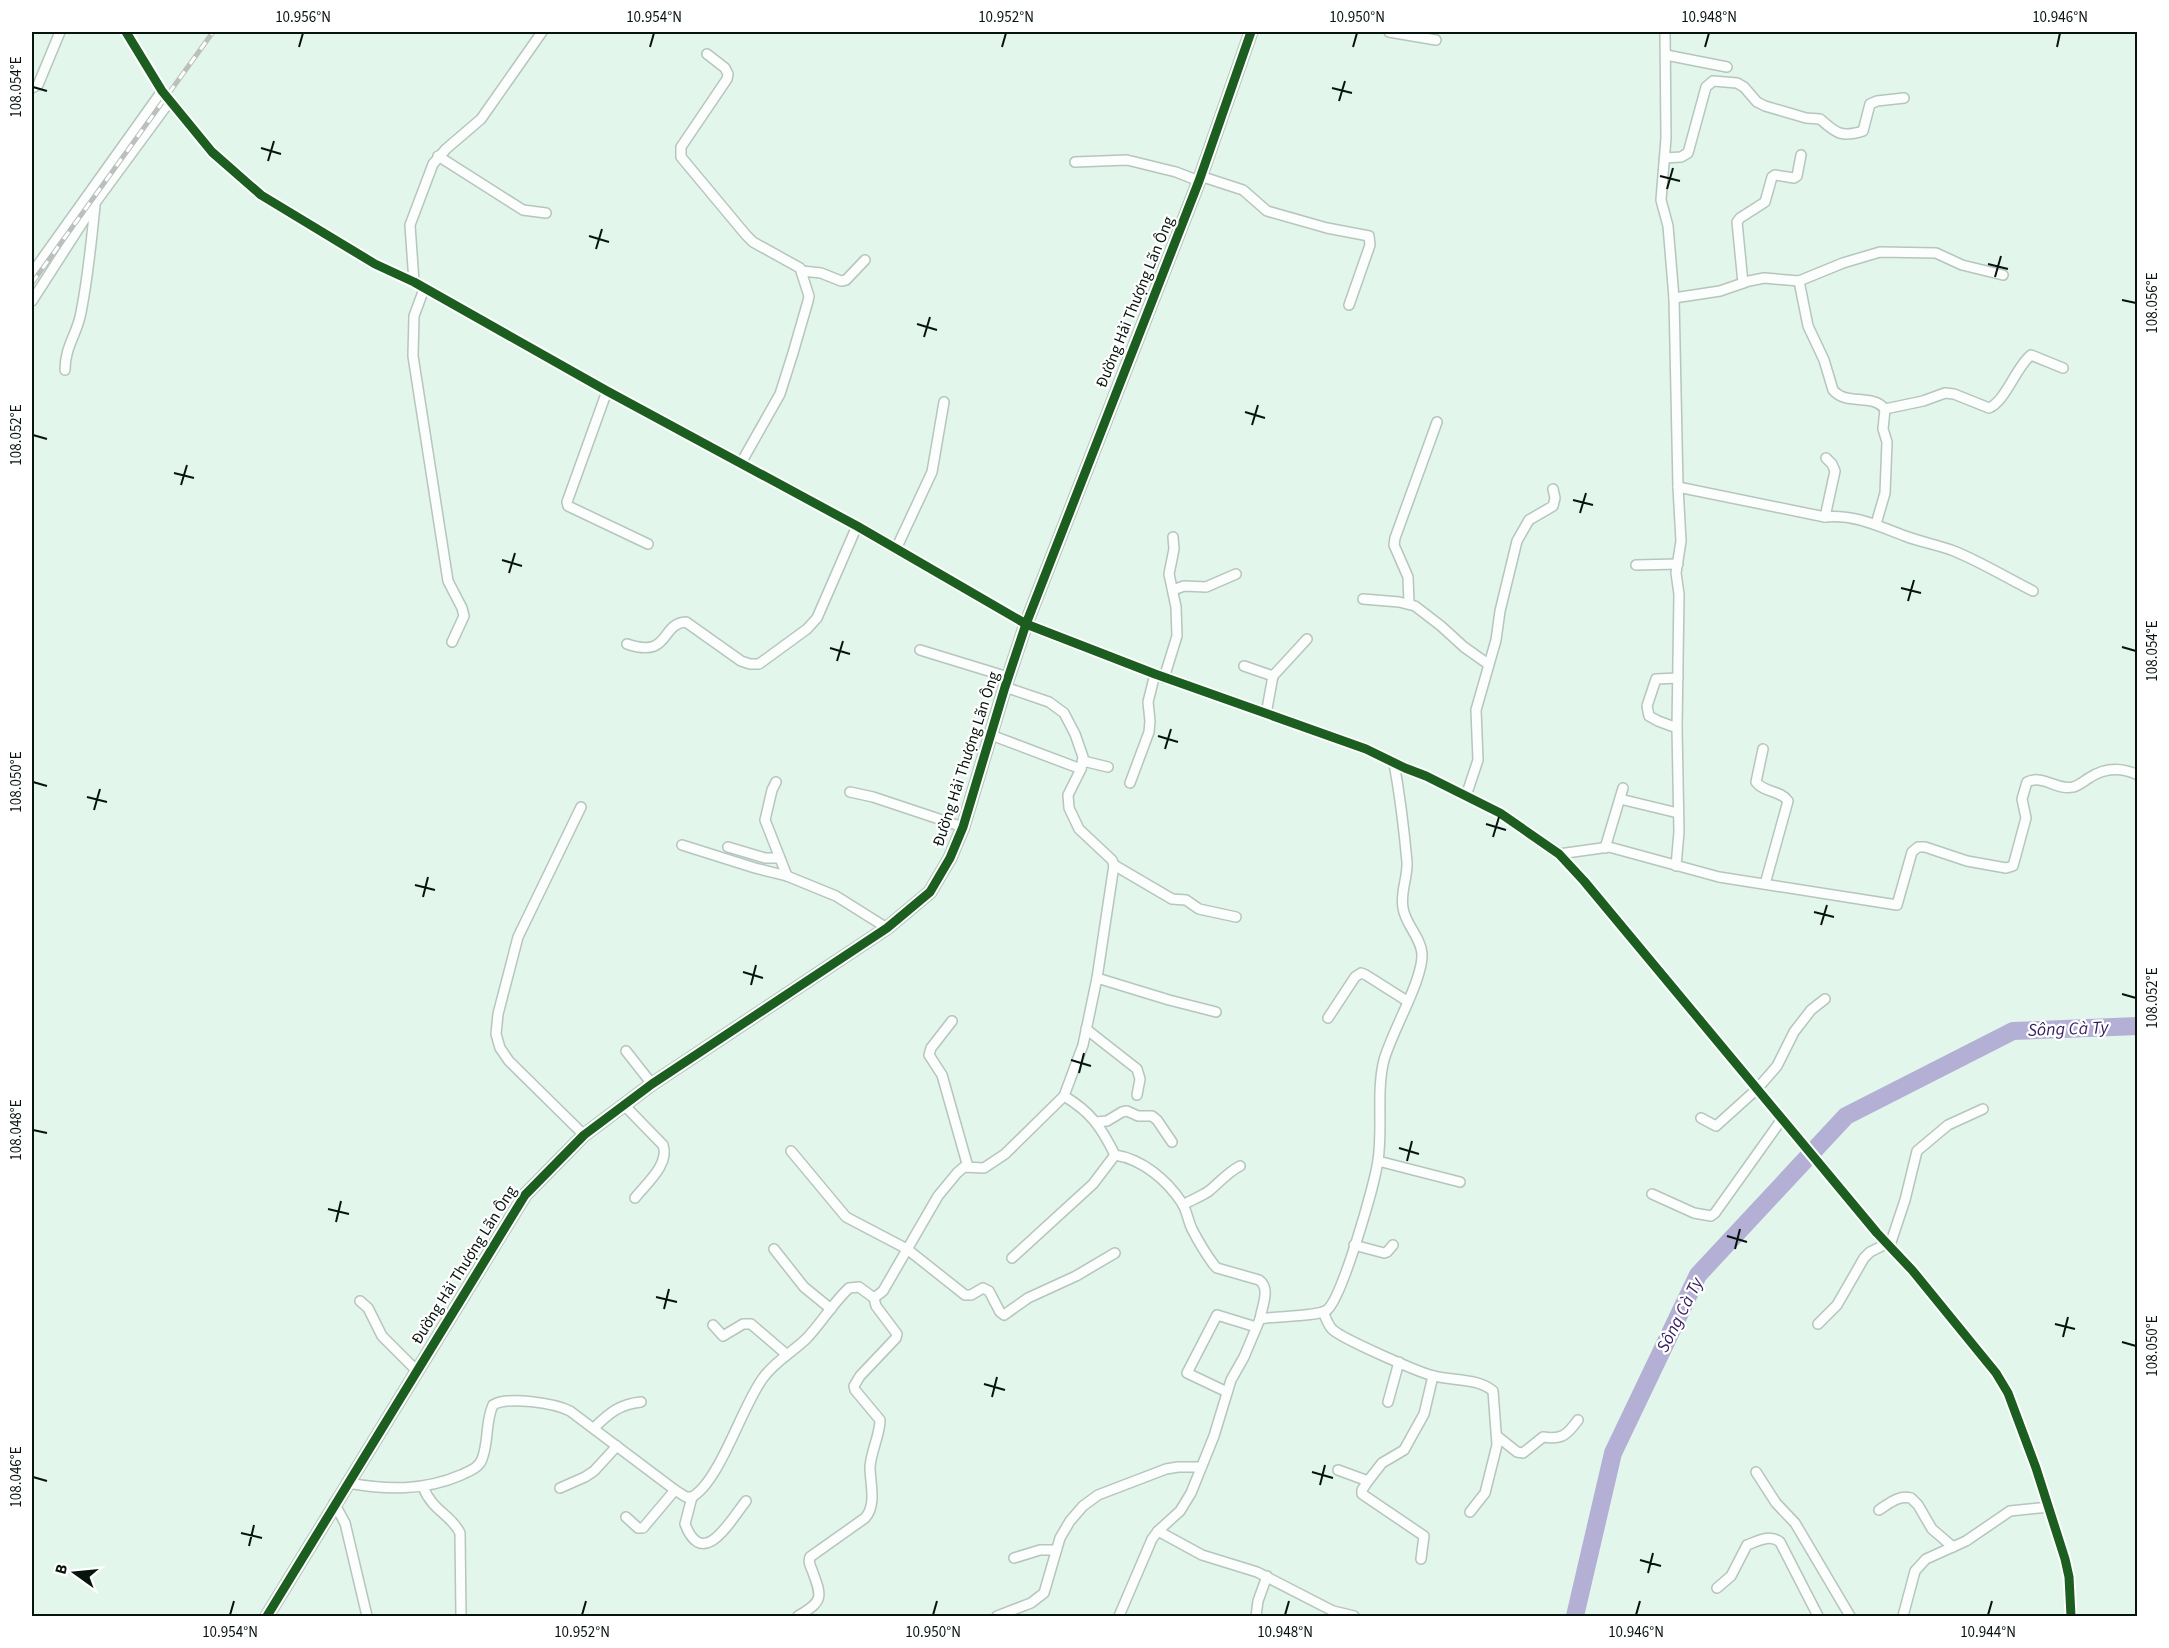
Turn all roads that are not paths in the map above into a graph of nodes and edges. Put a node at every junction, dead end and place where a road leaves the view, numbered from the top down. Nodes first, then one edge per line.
1 (60, 32) edge
2 (126, 32) edge
3 (542, 32) edge
4 (1251, 32) edge
5 (1389, 32) edge
6 (1665, 32) edge
7 (1436, 40) dead end
8 (707, 54) dead end
9 (1666, 55) junction
10 (1727, 67) dead end
11 (32, 88) edge
12 (162, 91) junction
13 (1904, 98) dead end
14 (170, 101) junction
15 (1801, 155) dead end
16 (438, 156) junction
17 (1665, 158) junction
18 (1075, 162) dead end
19 (1199, 179) junction
20 (95, 203) junction
21 (546, 213) dead end
22 (865, 260) dead end
23 (801, 271) junction
24 (32, 273) edge
25 (2003, 275) dead end
26 (1798, 281) junction
27 (414, 282) junction
28 (1743, 283) junction
29 (424, 289) junction
30 (1674, 298) junction
31 (32, 301) edge
32 (1349, 306) dead end
33 (2063, 368) dead end
34 (65, 370) dead end
35 (607, 391) junction
36 (944, 402) dead end
37 (1885, 409) junction
38 (1437, 422) dead end
39 (1826, 458) dead end
40 (741, 463) junction
41 (1678, 488) junction
42 (1553, 489) dead end
43 (1825, 518) junction
44 (1876, 524) junction
45 (857, 526) junction
46 (1173, 537) dead end
47 (648, 544) dead end
48 (896, 549) junction
49 (1678, 564) junction
50 (1636, 565) dead end
51 (1236, 574) dead end
52 (1173, 590) junction
53 (2033, 591) dead end
54 (1363, 599) dead end
55 (1409, 604) junction
56 (1026, 624) junction
57 (1306, 639) dead end
58 (452, 642) dead end
59 (627, 644) dead end
60 (920, 650) dead end
61 (1488, 664) junction
62 (1244, 666) dead end
63 (1160, 676) junction
64 (1273, 676) junction
65 (1678, 678) junction
66 (1007, 682) junction
67 (1266, 714) junction
68 (1677, 728) junction
69 (991, 735) junction
70 (1763, 749) dead end
71 (1394, 763) junction
72 (1082, 765) junction
73 (1108, 767) dead end
74 (2138, 775) edge
75 (776, 782) dead end
76 (1130, 783) dead end
77 (1623, 788) dead end
78 (850, 792) dead end
79 (1466, 796) junction
80 (1620, 799) junction
81 (580, 807) dead end
82 (1678, 813) junction
83 (963, 828) junction
84 (682, 845) dead end
85 (728, 847) dead end
86 (1605, 848) junction
87 (1559, 854) junction
88 (779, 858) junction
89 (1114, 865) junction
90 (1676, 866) junction
91 (786, 876) junction
92 (1765, 884) junction
93 (1236, 917) dead end
94 (887, 928) junction
95 (1097, 978) junction
96 (1825, 999) dead end
97 (1407, 1001) junction
98 (1216, 1012) dead end
99 (1328, 1018) dead end
100 (952, 1021) dead end
101 (1086, 1029) junction
102 (626, 1051) dead end
103 (652, 1084) junction
104 (1757, 1089) junction
105 (1137, 1095) dead end
106 (1064, 1096) junction
107 (624, 1105) junction
108 (1983, 1109) dead end
109 (1701, 1118) dead end
110 (1096, 1122) junction
111 (1784, 1122) junction
112 (584, 1135) junction
113 (1172, 1142) dead end
114 (791, 1151) dead end
115 (1115, 1155) junction
116 (1378, 1161) junction
117 (1240, 1166) dead end
118 (968, 1167) junction
119 (1460, 1182) dead end
120 (1652, 1194) dead end
121 (635, 1198) dead end
122 (1183, 1205) junction
123 (1889, 1244) junction
124 (1354, 1245) junction
125 (1393, 1245) dead end
126 (774, 1249) dead end
127 (907, 1249) junction
128 (1115, 1253) dead end
129 (1012, 1258) dead end
130 (874, 1298) junction
131 (360, 1302) dead end
132 (831, 1309) junction
133 (1323, 1312) junction
134 (1258, 1323) junction
135 (1818, 1324) dead end
136 (713, 1325) dead end
137 (786, 1354) junction
138 (1399, 1362) junction
139 (416, 1370) junction
140 (1433, 1376) junction
141 (1227, 1392) junction
142 (641, 1402) dead end
143 (1388, 1402) dead end
144 (1578, 1420) dead end
145 (594, 1428) junction
146 (1497, 1436) junction
147 (617, 1446) junction
148 (1201, 1467) junction
149 (1338, 1470) dead end
150 (1756, 1472) dead end
151 (1368, 1481) junction
152 (348, 1483) junction
153 (423, 1487) junction
154 (560, 1488) dead end
155 (675, 1490) junction
156 (692, 1497) junction
157 (746, 1501) dead end
158 (334, 1503) junction
159 (2049, 1507) junction
160 (1880, 1510) dead end
161 (1470, 1512) dead end
162 (626, 1517) dead end
163 (1158, 1531) junction
164 (1953, 1547) junction
165 (1056, 1550) junction
166 (1014, 1558) dead end
167 (1421, 1559) dead end
168 (1267, 1576) junction
169 (1717, 1588) dead end
170 (267, 1617) edge
171 (367, 1617) edge
172 (461, 1617) edge
173 (798, 1617) edge
174 (997, 1617) edge
175 (1119, 1617) edge
176 (1256, 1617) edge
177 (1354, 1617) edge
178 (1818, 1617) edge
179 (1850, 1617) edge
180 (1904, 1617) edge
181 (2071, 1617) edge

1 - 11 street
2 - 12 street
3 - 16 street
4 - 19 street, Đường Hải Thượng Lãn Ông
5 - 7 street
6 - 9 street
8 - 23 street
9 - 10 street
9 - 17 street
12 - 14 street
12 - 24 street
13 - 17 street
14 - 20 street
14 - 27 street
15 - 28 street
16 - 21 street
16 - 27 street
17 - 30 street
18 - 19 street
19 - 32 street
19 - 56 street, Đường Hải Thượng Lãn Ông
20 - 31 street
20 - 34 street
22 - 23 street
23 - 40 street
25 - 26 street
26 - 28 street
26 - 37 street
27 - 29 street
28 - 30 street
29 - 35 street
29 - 58 street
30 - 41 street
33 - 37 street
35 - 40 street
35 - 47 street
36 - 48 street
37 - 44 street
38 - 55 street
39 - 43 street
40 - 45 street
41 - 43 street
41 - 49 street
42 - 61 street
43 - 44 street
44 - 53 street
45 - 48 street
45 - 59 street
46 - 52 street
48 - 56 street
49 - 50 street
49 - 65 street
51 - 52 street
52 - 63 street
54 - 55 street
55 - 61 street
56 - 63 street
56 - 66 street, Đường Hải Thượng Lãn Ông
57 - 64 street
60 - 66 street
61 - 79 street
62 - 64 street
63 - 67 street
63 - 76 street
64 - 67 street
65 - 68 street
65 - 68 street
66 - 69 street, Đường Hải Thượng Lãn Ông
66 - 72 street
67 - 71 street
68 - 82 street
69 - 72 street
69 - 83 street, Đường Hải Thượng Lãn Ông
70 - 92 street
71 - 79 street
71 - 97 street
72 - 73 street
72 - 89 street
74 - 92 street
75 - 88 street
77 - 80 street
78 - 83 street
79 - 87 street
80 - 82 street
80 - 86 street
81 - 112 street
82 - 90 street
83 - 94 street, Đường Hải Thượng Lãn Ông
84 - 91 street
85 - 88 street
86 - 87 street
86 - 90 street
87 - 104 street
88 - 91 street
89 - 93 street
89 - 95 street
90 - 92 street
91 - 94 street
94 - 103 street, Đường Hải Thượng Lãn Ông
95 - 98 street
95 - 101 street
96 - 104 street
97 - 99 street
97 - 116 street
100 - 118 street
101 - 105 street
101 - 106 street
102 - 103 street
103 - 107 street, Đường Hải Thượng Lãn Ông
104 - 109 street
104 - 111 street
106 - 110 street
106 - 118 street
107 - 112 street, Đường Hải Thượng Lãn Ông
107 - 121 street
108 - 123 street
110 - 113 street
110 - 115 street
111 - 120 street
111 - 123 street
112 - 139 street, Đường Hải Thượng Lãn Ông
114 - 127 street
115 - 122 street
115 - 129 street
116 - 119 street
116 - 124 street
117 - 122 street
118 - 127 street
122 - 134 street
123 - 135 street
123 - 159 street
124 - 125 street
124 - 133 street
126 - 132 street
127 - 128 street
127 - 130 street
130 - 132 street
130 - 173 street
131 - 139 street
132 - 137 street
133 - 134 street
133 - 138 street
134 - 141 street
134 - 141 street
136 - 137 street
137 - 156 street
138 - 140 street
138 - 143 street
139 - 152 street, Đường Hải Thượng Lãn Ông
140 - 146 street
140 - 151 street
141 - 148 street
142 - 145 street
144 - 146 street
145 - 147 street
145 - 153 street
146 - 161 street
147 - 154 street
147 - 155 street
148 - 163 street
148 - 165 street
149 - 151 street
150 - 179 street
151 - 167 street
152 - 153 street
152 - 158 street, Đường Hải Thượng Lãn Ông
153 - 172 street
155 - 156 street
155 - 162 street
156 - 157 street
158 - 170 street, Đường Hải Thượng Lãn Ông
158 - 171 street
159 - 164 street
159 - 181 street
160 - 164 street
163 - 168 street
163 - 175 street
164 - 180 street
165 - 166 street
165 - 174 street
168 - 176 street
168 - 177 street
169 - 178 street

